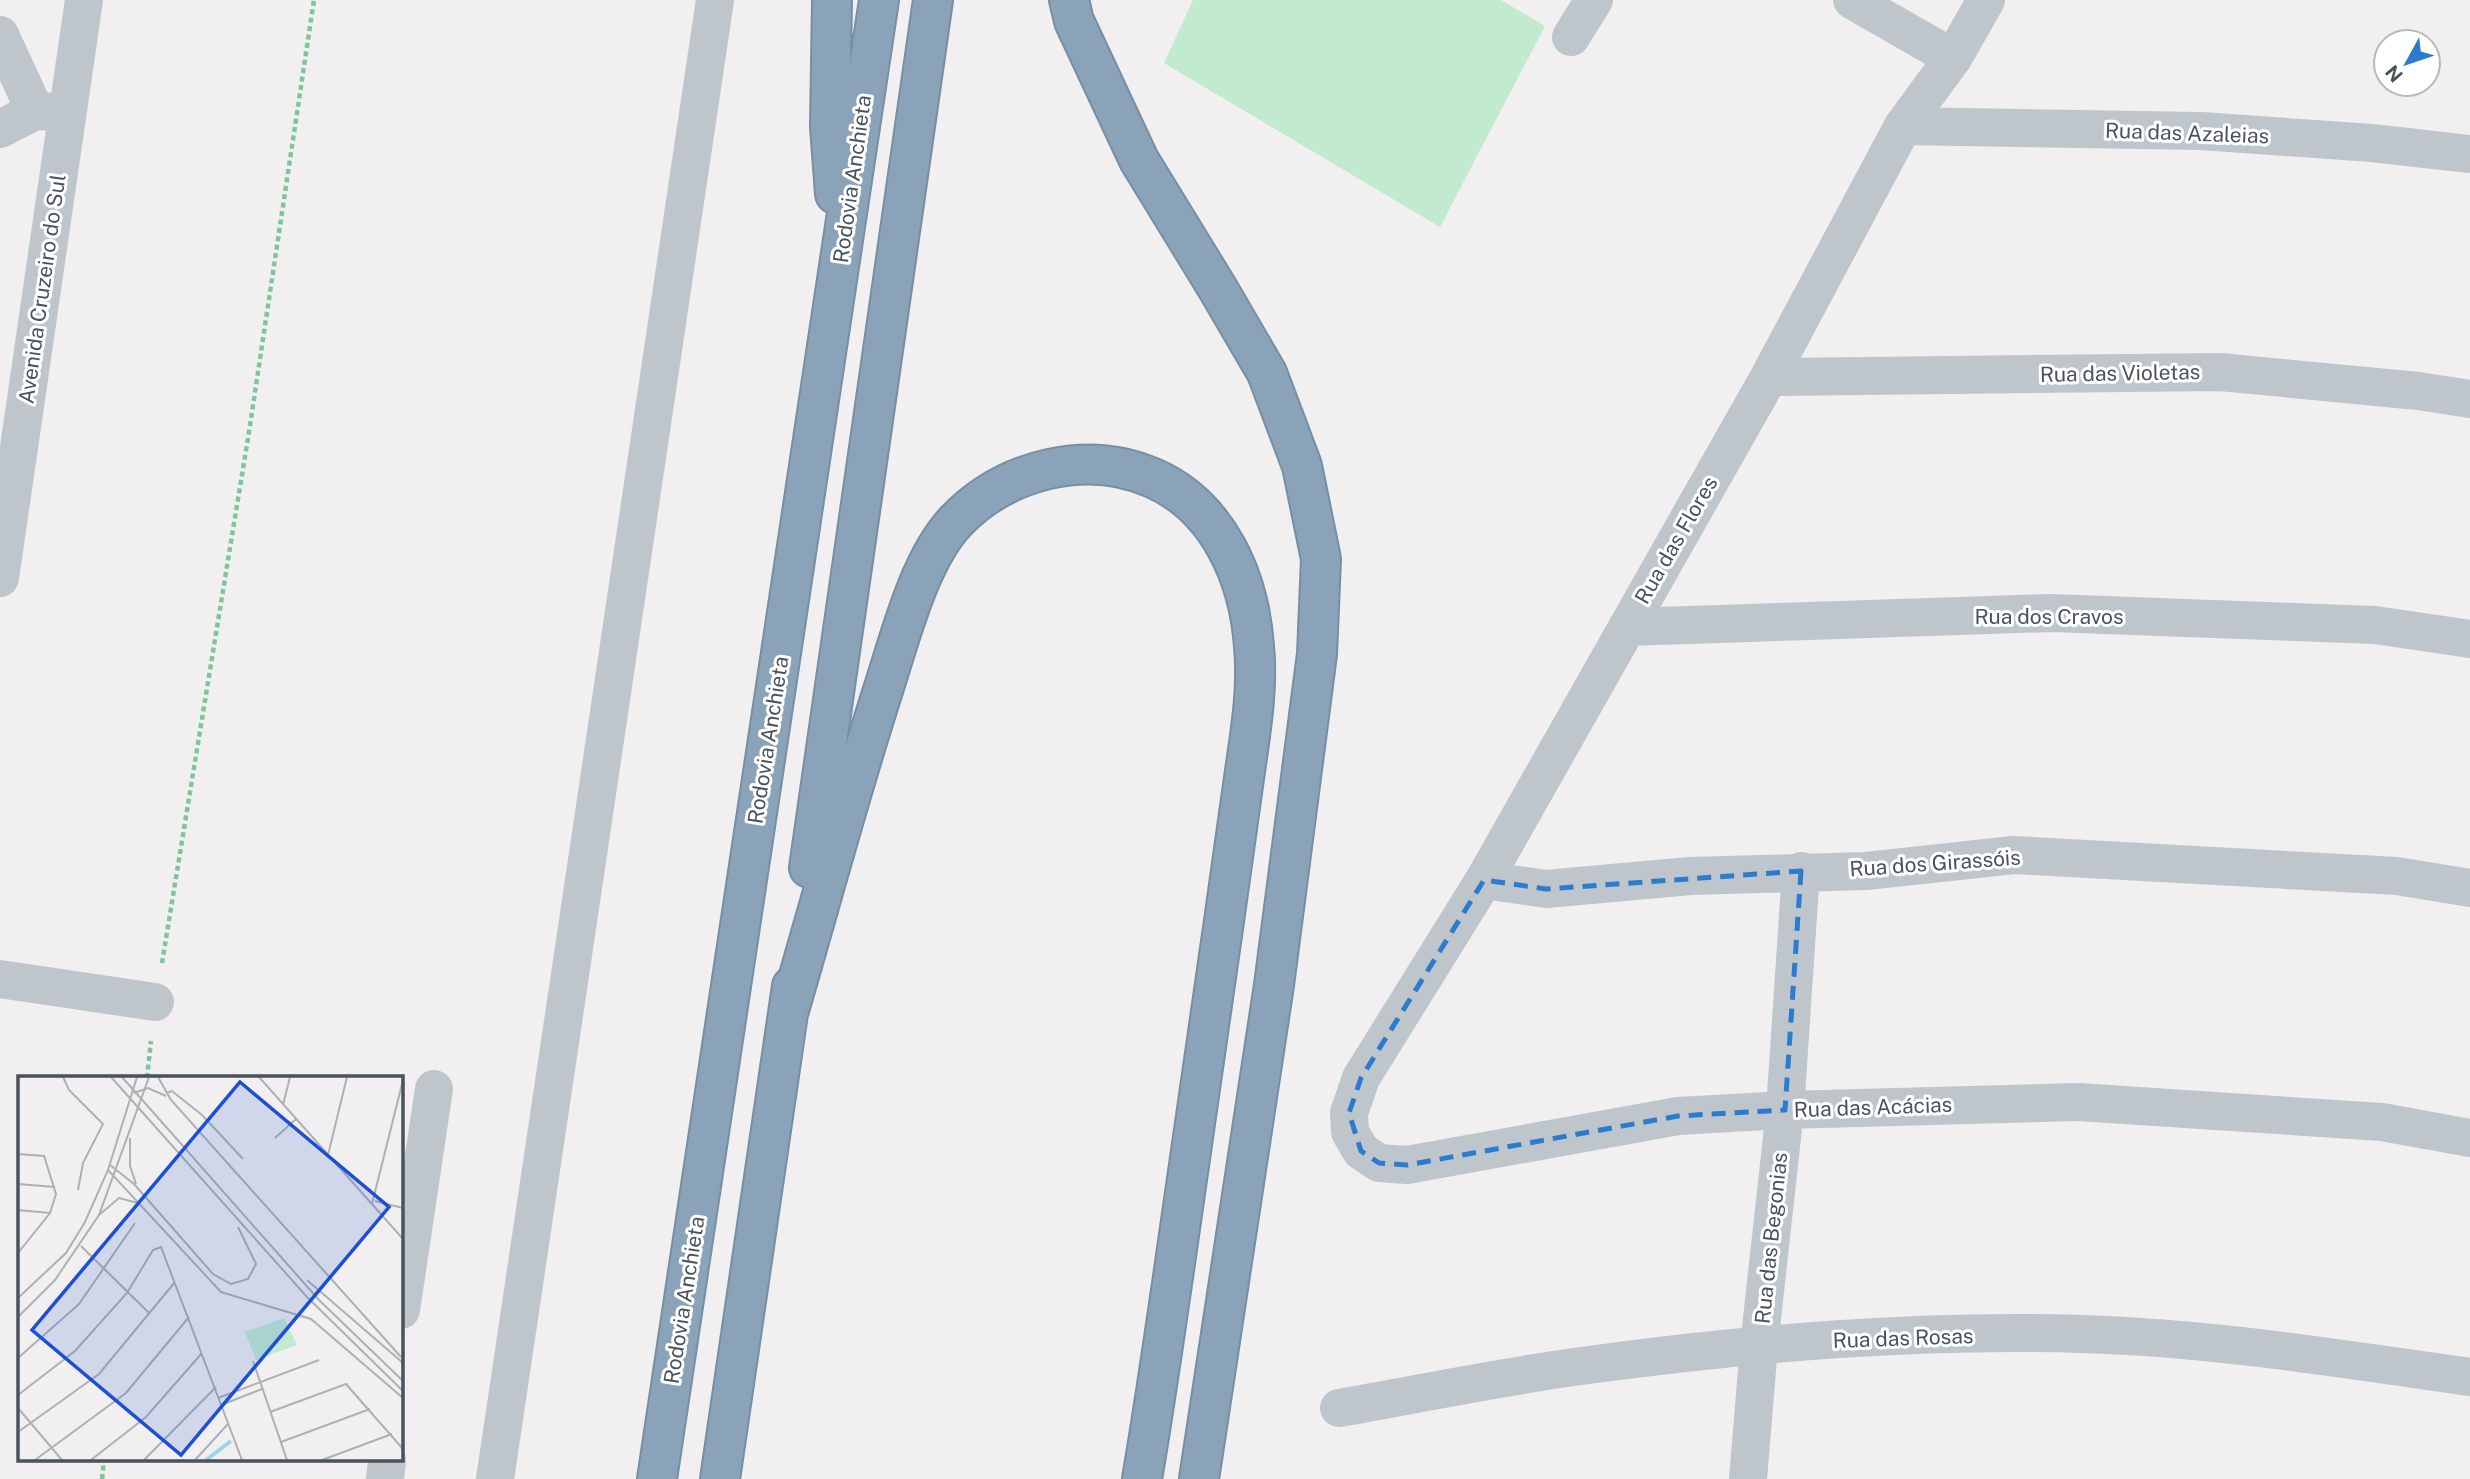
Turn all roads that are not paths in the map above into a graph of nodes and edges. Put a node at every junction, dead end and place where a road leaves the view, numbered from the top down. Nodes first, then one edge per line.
1 (84, 0) edge
2 (715, 0) edge
3 (832, 0) edge
4 (879, 0) edge
5 (933, 0) edge
6 (1069, 0) edge
7 (1594, 0) edge
8 (1852, 0) edge
9 (1975, 4) edge
10 (0, 35) edge
11 (1572, 37) dead end
12 (1953, 58) junction
13 (52, 112) junction
14 (1903, 126) junction
15 (0, 129) edge
16 (2470, 154) edge
17 (841, 257) junction
18 (1769, 377) junction
19 (2470, 399) edge
20 (0, 578) edge
21 (1627, 627) junction
22 (2470, 639) edge
23 (1801, 871) junction
24 (1484, 880) junction
25 (2470, 888) edge
26 (0, 979) edge
27 (155, 1002) road end
28 (788, 1017) junction
29 (1361, 1078) joint
30 (435, 1089) dead end
31 (1785, 1110) junction
32 (2470, 1139) edge
33 (402, 1304) edge
34 (1759, 1346) junction
35 (2470, 1377) edge
36 (1339, 1408) dead end
37 (1143, 1467) edge
38 (1202, 1475) edge
39 (495, 1479) edge
40 (657, 1479) edge
41 (720, 1479) edge
42 (1748, 1479) edge

1 - 13 street, Avenida Cruzeiro do Sul
2 - 39 street
3 - 17 highway
4 - 17 highway, Rodovia Anchieta
5 - 28 highway
6 - 38 highway
7 - 11 street
8 - 12 street
9 - 12 street, Rua das Flores
10 - 13 street
12 - 14 street, Rua das Flores
13 - 15 street
13 - 20 street, Avenida Cruzeiro do Sul
14 - 16 street, Rua das Azaleias
14 - 18 street, Rua das Flores
17 - 40 highway, Rodovia Anchieta
18 - 19 street, Rua das Violetas
18 - 21 street, Rua das Flores
21 - 22 street, Rua dos Cravos
21 - 24 street, Rua das Flores
23 - 24 street, Rua dos Girassóis
23 - 25 street, Rua dos Girassóis
23 - 31 street, Rua das Begonias
24 - 29 street, Rua das Flores
26 - 27 street
28 - 37 highway
28 - 41 highway
29 - 31 street, Rua das Acácias
30 - 33 street
31 - 32 street, Rua das Acácias
31 - 34 street, Rua das Begonias
34 - 35 street, Rua das Rosas
34 - 36 street, Rua das Rosas
34 - 42 street, Rua das Begonias

